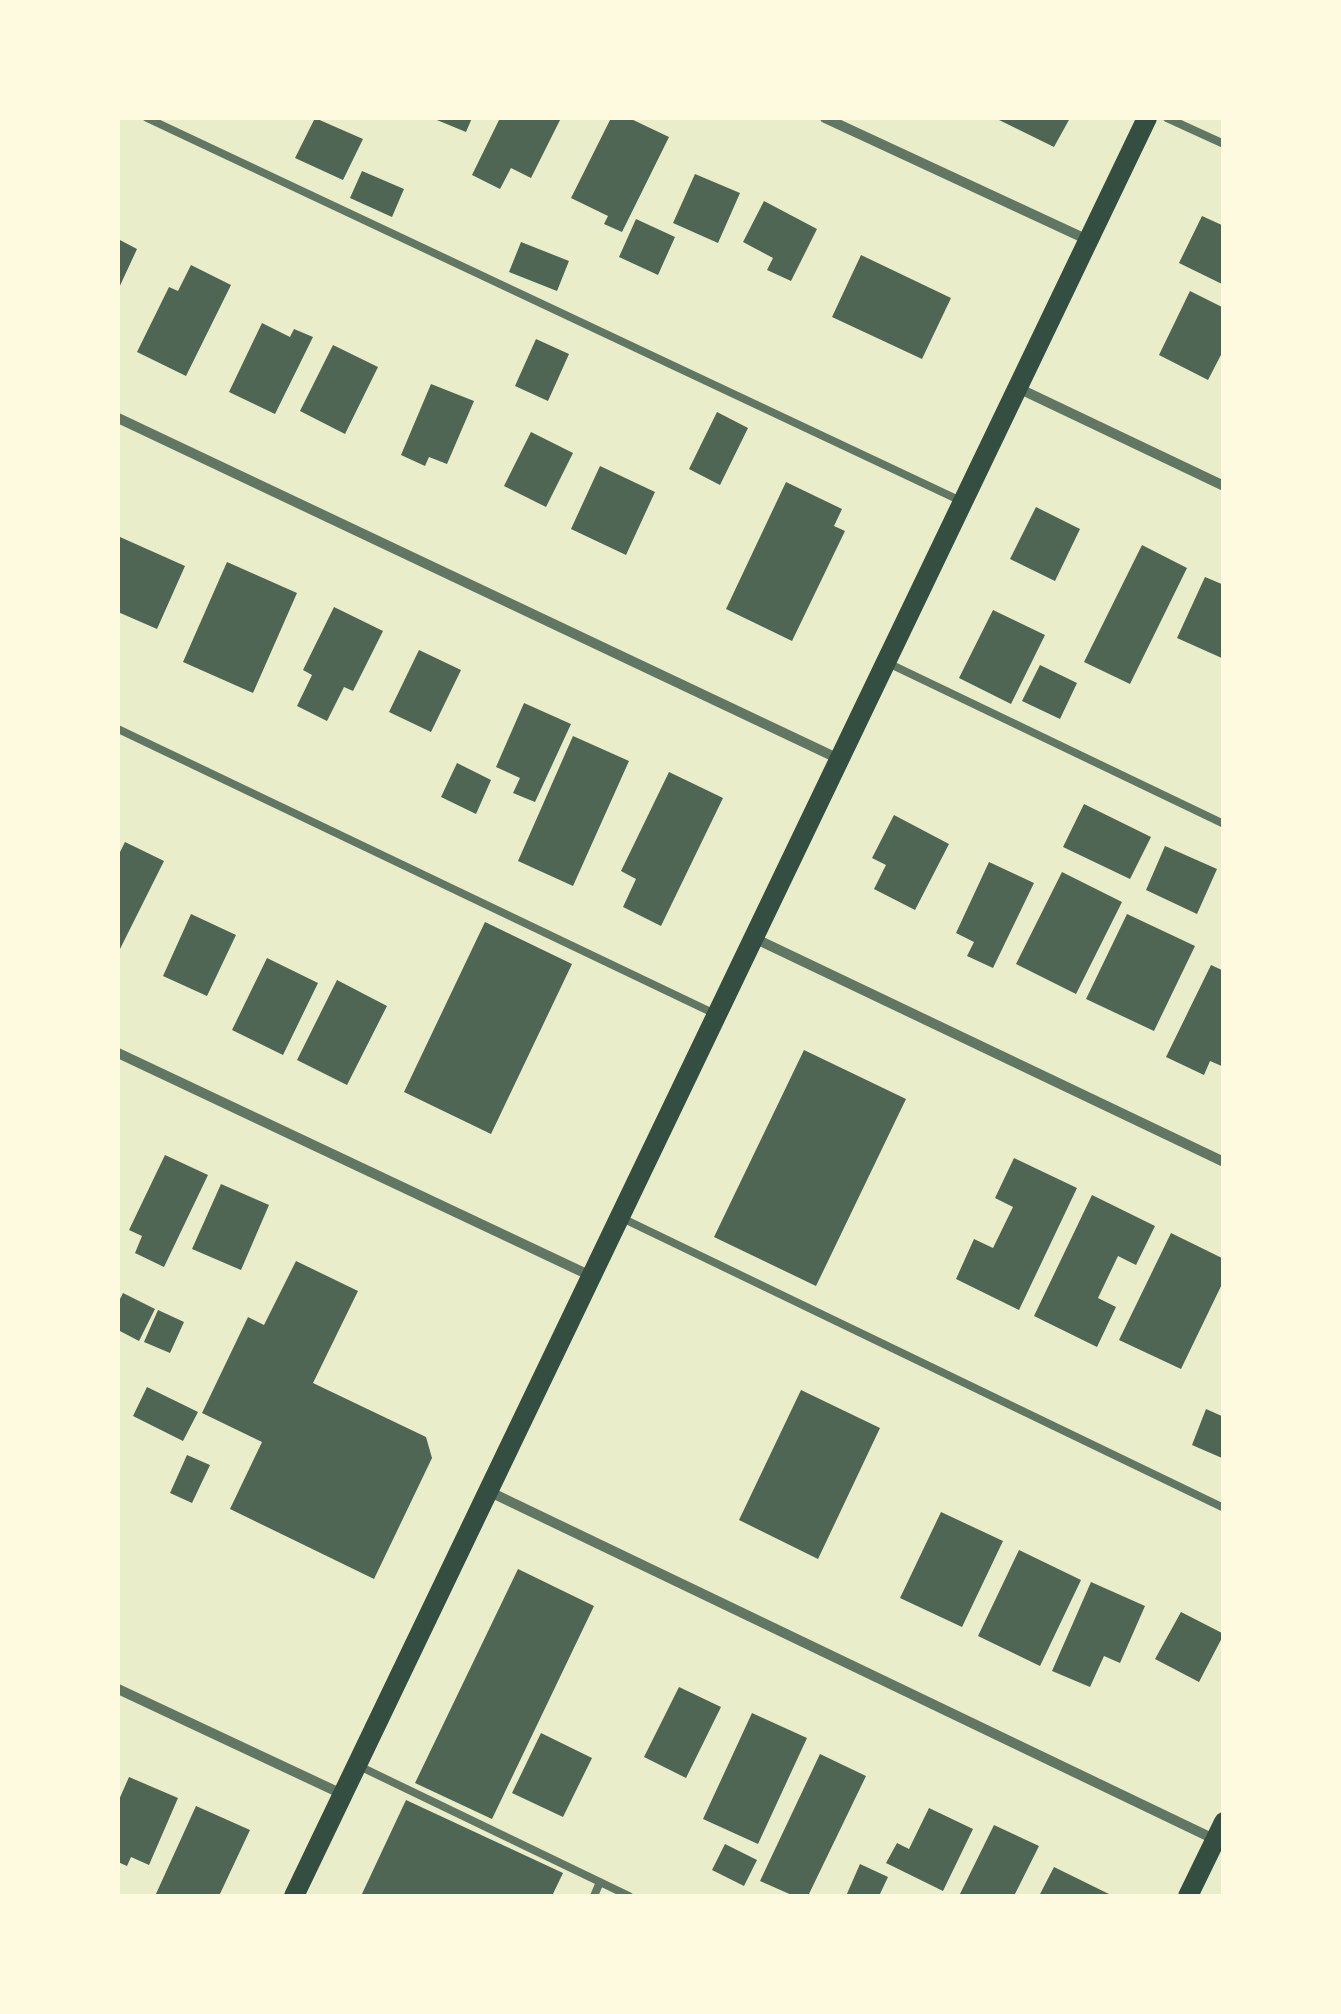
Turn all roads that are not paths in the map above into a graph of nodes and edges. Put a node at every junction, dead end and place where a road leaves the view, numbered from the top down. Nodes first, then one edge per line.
1 (147, 118) edge
2 (825, 118) edge
3 (1146, 118) edge
4 (1167, 118) edge
5 (1224, 144) edge
6 (1088, 240) junction
7 (1018, 388) junction
8 (118, 418) edge
9 (1224, 486) edge
10 (962, 502) junction
11 (886, 662) junction
12 (118, 728) edge
13 (839, 758) junction
14 (1224, 824) edge
15 (754, 938) junction
16 (716, 1015) junction
17 (118, 1053) edge
18 (1224, 1162) edge
19 (620, 1217) junction
20 (592, 1276) junction
21 (488, 1491) junction
22 (1224, 1508) edge
23 (118, 1688) edge
24 (357, 1765) junction
25 (343, 1795) junction
26 (1221, 1835) edge
27 (600, 1882) junction
28 (294, 1896) edge
29 (594, 1896) edge
30 (629, 1896) edge
31 (1188, 1896) edge

1 - 10 lane
2 - 6 street
3 - 6 main road
4 - 5 lane
6 - 7 main road
7 - 9 street
7 - 10 main road
8 - 13 street
10 - 11 main road
11 - 13 main road
11 - 14 lane
12 - 16 lane
13 - 15 main road
15 - 16 main road
15 - 18 street
16 - 19 main road
17 - 20 street
19 - 20 main road
19 - 22 lane
20 - 21 main road
21 - 24 main road
21 - 26 street
23 - 25 street
24 - 25 main road
24 - 27 lane
25 - 28 main road
26 - 31 main road
27 - 29 lane
27 - 30 lane

